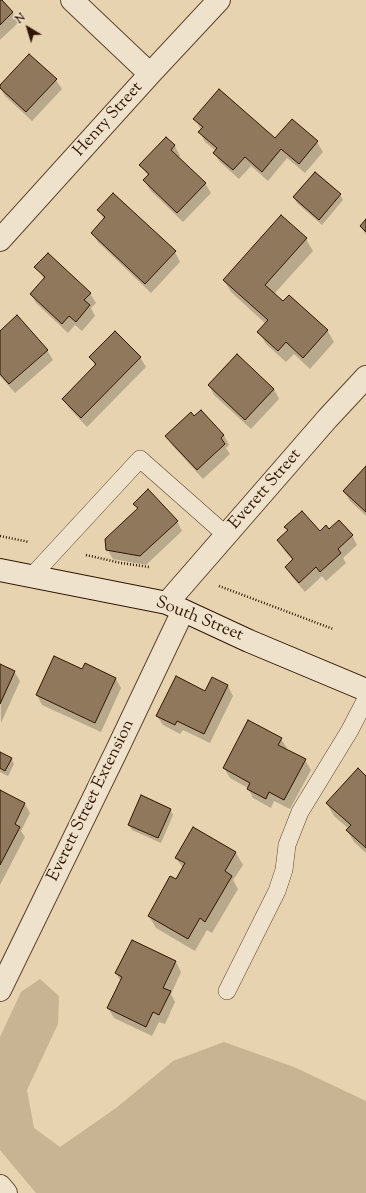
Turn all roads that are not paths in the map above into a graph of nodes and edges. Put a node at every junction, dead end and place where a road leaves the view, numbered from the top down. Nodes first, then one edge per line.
1 (72, 0) edge
2 (219, 0) edge
3 (150, 74) junction
4 (0, 240) edge
5 (366, 377) edge
6 (226, 536) junction
7 (0, 570) edge
8 (32, 576) junction
9 (175, 607) junction
10 (366, 690) edge
11 (366, 700) edge
12 (0, 990) edge
13 (227, 991) dead end
14 (0, 1186) edge
15 (6, 1193) edge

1 - 3 street
2 - 3 street, Henry Street
3 - 4 street, Henry Street
5 - 6 street, Everett Street
6 - 8 lane
6 - 9 street, Everett Street
7 - 8 street, South Street
8 - 9 street, South Street
9 - 10 street, South Street
9 - 12 street, Everett Street Extension
11 - 13 lane
14 - 15 street

